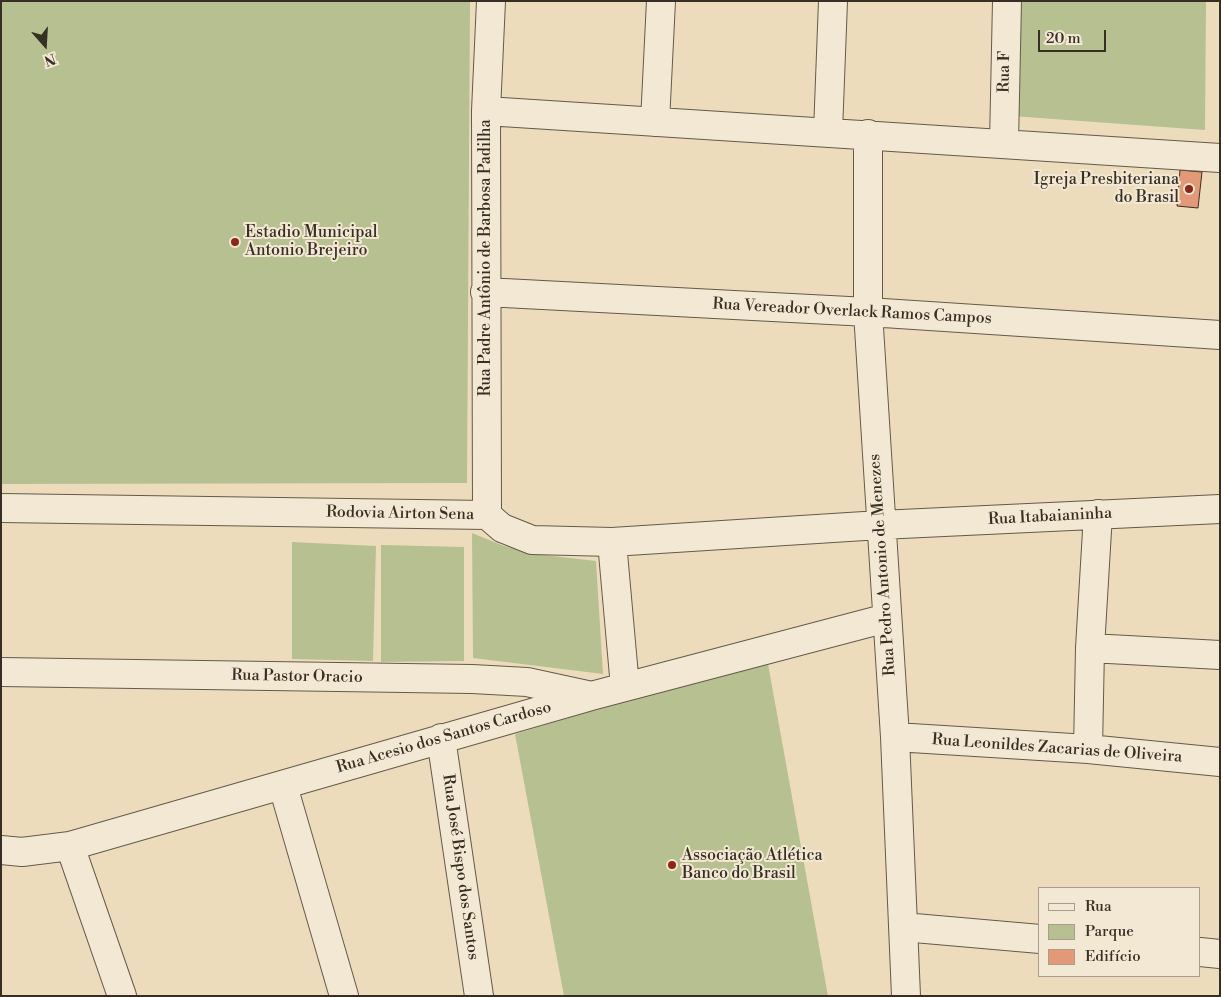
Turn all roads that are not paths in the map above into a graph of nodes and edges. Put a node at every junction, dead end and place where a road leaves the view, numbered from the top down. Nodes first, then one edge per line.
1 (491, 1) edge
2 (661, 1) edge
3 (833, 1) edge
4 (1007, 1) edge
5 (486, 111) junction
6 (655, 122) junction
7 (828, 132) junction
8 (868, 134) junction
9 (1004, 143) junction
10 (1220, 158) edge
11 (485, 292) junction
12 (868, 312) junction
13 (1220, 335) edge
14 (1, 508) edge
15 (1220, 509) edge
16 (1098, 514) junction
17 (487, 515) junction
18 (880, 525) junction
19 (612, 542) junction
20 (887, 618) junction
21 (1090, 648) junction
22 (1220, 655) edge
23 (1, 672) edge
24 (625, 687) junction
25 (591, 696) junction
26 (894, 737) junction
27 (442, 738) junction
28 (1088, 749) junction
29 (1220, 762) edge
30 (283, 786) junction
31 (70, 846) junction
32 (1, 850) edge
33 (903, 927) junction
34 (1038, 939) edge
35 (1201, 952) edge
36 (1220, 954) edge
37 (122, 996) edge
38 (344, 996) edge
39 (479, 996) edge
40 (906, 996) edge

1 - 5 street, Rua Padre Antônio de Barbosa Padilha
2 - 6 street
3 - 7 street
4 - 9 street, Rua F
5 - 6 street
5 - 11 street, Rua Padre Antônio de Barbosa Padilha
6 - 7 street
7 - 8 street
8 - 9 street
8 - 12 street, Rua Pedro Antonio de Menezes
9 - 10 street
11 - 12 street, Rua Vereador Overlack Ramos Campos
11 - 17 street, Rua Padre Antônio de Barbosa Padilha
12 - 13 street, Rua Vereador Overlack Ramos Campos
12 - 18 street, Rua Pedro Antonio de Menezes
14 - 17 street, Rodovia Airton Sena
15 - 16 street, Rua Itabaianinha
16 - 18 street, Rua Itabaianinha
16 - 21 street
17 - 19 street, Rodovia Airton Sena
18 - 19 street, Rodovia Airton Sena
18 - 20 street, Rua Pedro Antonio de Menezes
19 - 24 street
20 - 24 street, Rua Acesio dos Santos Cardoso
20 - 26 street, Rua Pedro Antonio de Menezes
21 - 22 street
21 - 28 street
23 - 25 street, Rua Pastor Oracio
24 - 25 street, Rua Acesio dos Santos Cardoso
25 - 27 street, Rua Acesio dos Santos Cardoso
26 - 28 street, Rua Leonildes Zacarias de Oliveira
26 - 33 street, Rua Pedro Antonio de Menezes
27 - 30 street, Rua Acesio dos Santos Cardoso
27 - 39 street, Rua José Bispo dos Santos
28 - 29 street, Rua Leonildes Zacarias de Oliveira
30 - 31 street, Rua Acesio dos Santos Cardoso
30 - 38 street
31 - 32 street, Rua Acesio dos Santos Cardoso
31 - 37 street
33 - 34 street
33 - 40 street, Rua Pedro Antonio de Menezes
35 - 36 street

